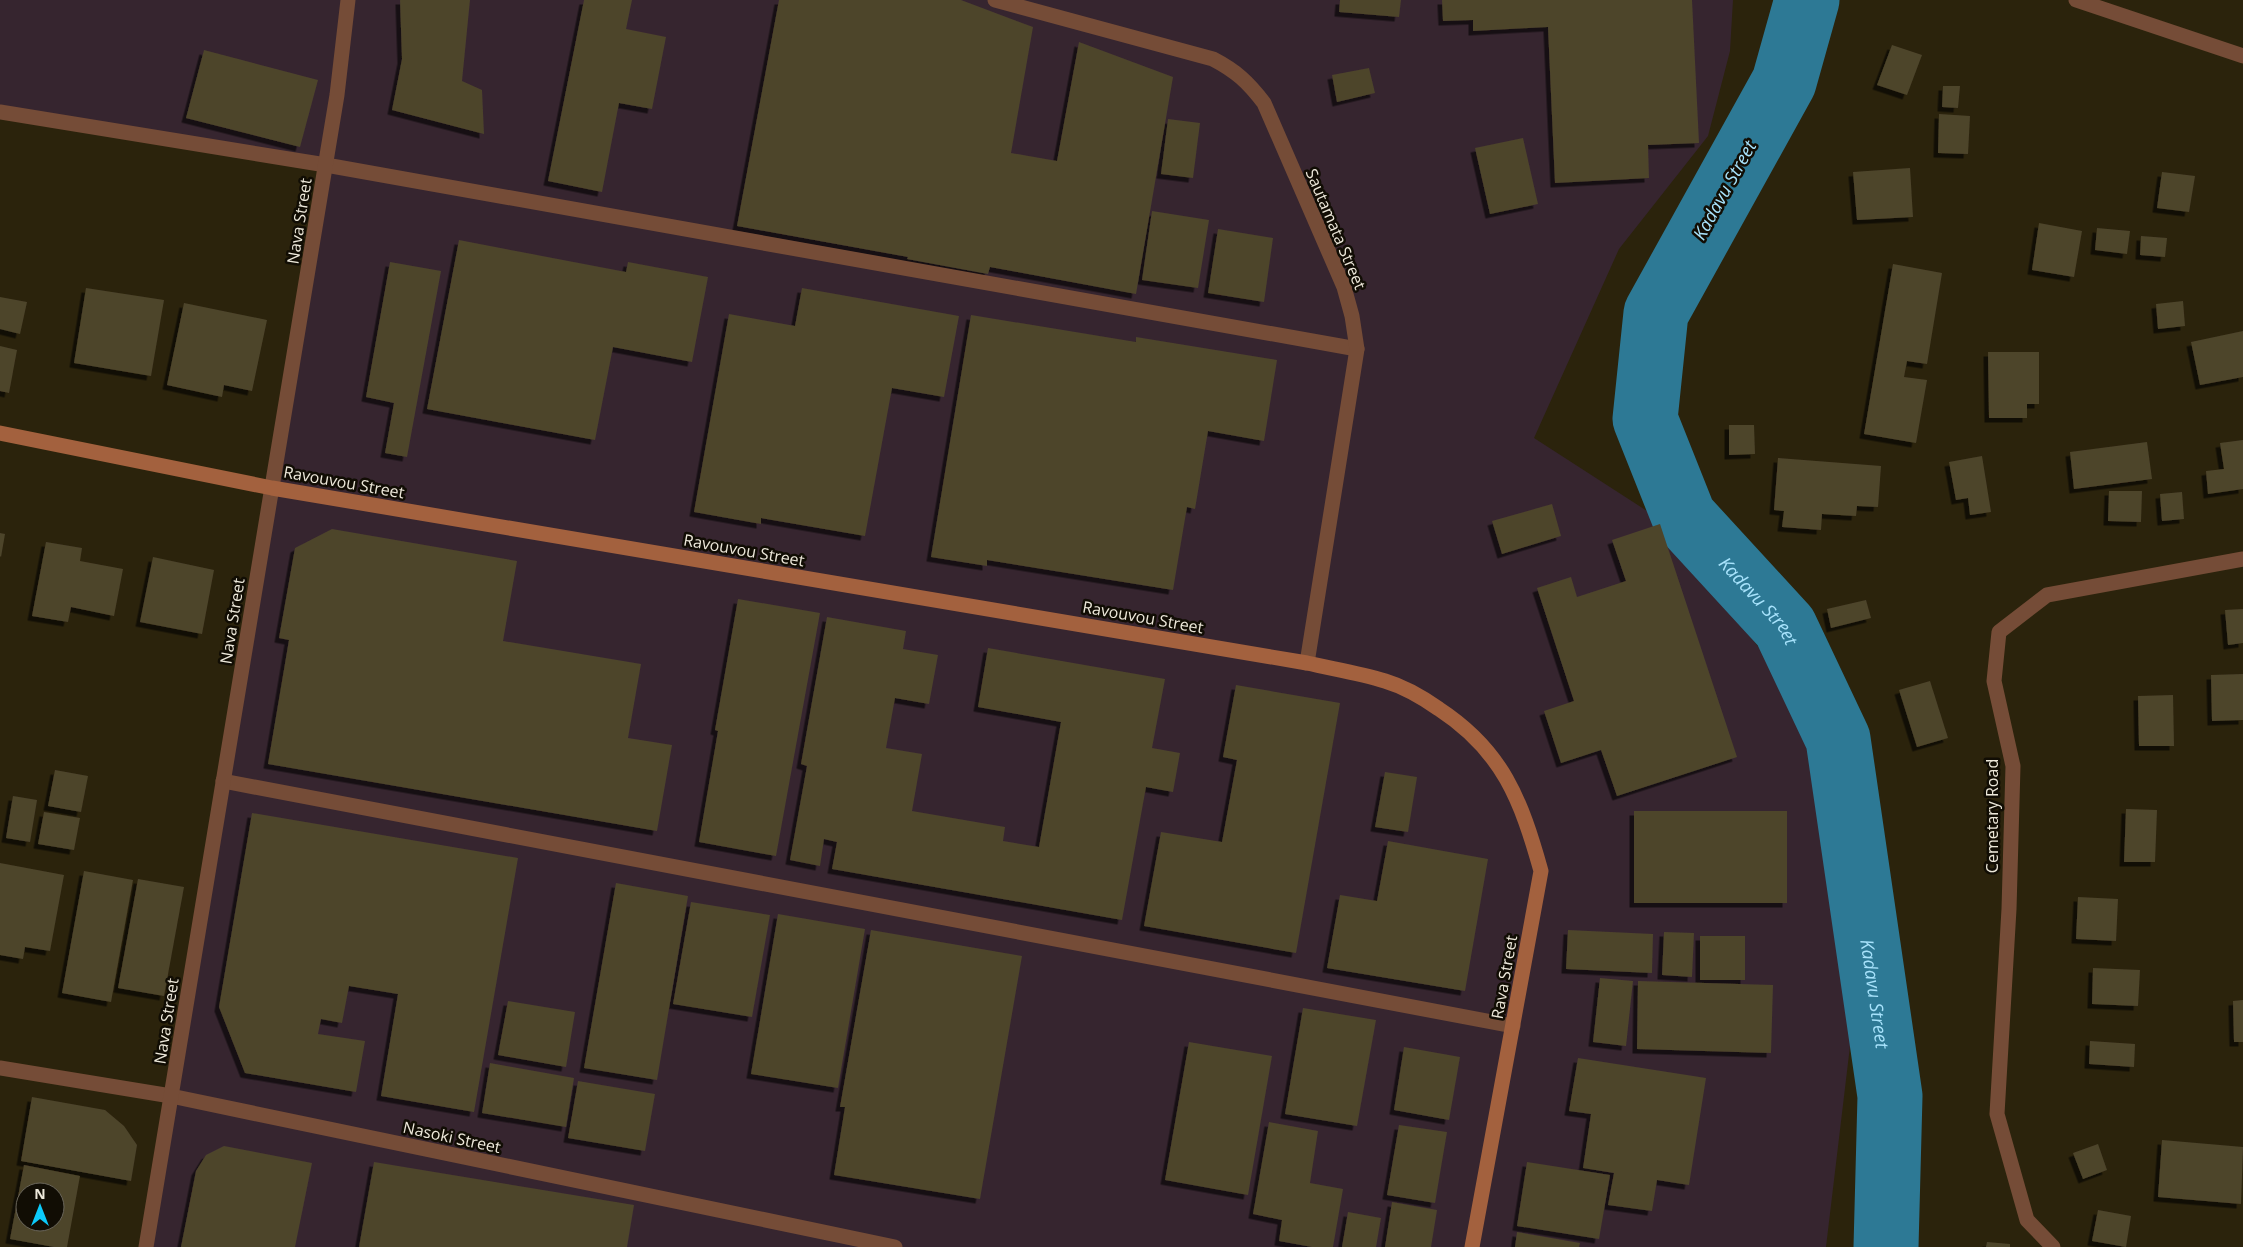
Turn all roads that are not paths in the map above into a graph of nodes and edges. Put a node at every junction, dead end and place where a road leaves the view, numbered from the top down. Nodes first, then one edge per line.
1 (348, 0) edge
2 (996, 0) edge
3 (2076, 0) edge
4 (2243, 56) edge
5 (0, 112) edge
6 (326, 165) junction
7 (1357, 349) junction
8 (0, 433) edge
9 (272, 488) junction
10 (2243, 559) edge
11 (1307, 663) junction
12 (1469, 730) joint
13 (223, 781) junction
14 (1512, 1026) junction
15 (0, 1068) edge
16 (171, 1096) junction
17 (146, 1247) edge
18 (895, 1247) edge
19 (1472, 1247) edge
20 (2053, 1247) edge

1 - 6 street, Nava Street
2 - 7 street, Sautamata Street
3 - 4 street
5 - 6 street
6 - 7 street
6 - 9 street, Nava Street
7 - 11 street, Sautamata Street
8 - 9 main road, Ravouvou Street
9 - 11 main road, Ravouvou Street
9 - 13 street, Nava Street
10 - 20 street, Cemetary Road
11 - 12 main road, Ravouvou Street
12 - 14 main road, Rava Street
13 - 14 street
13 - 16 street, Nava Street
14 - 19 main road, Rava Street
15 - 16 street, Nasoki Street
16 - 17 street, Nava Street
16 - 18 street, Nasoki Street

